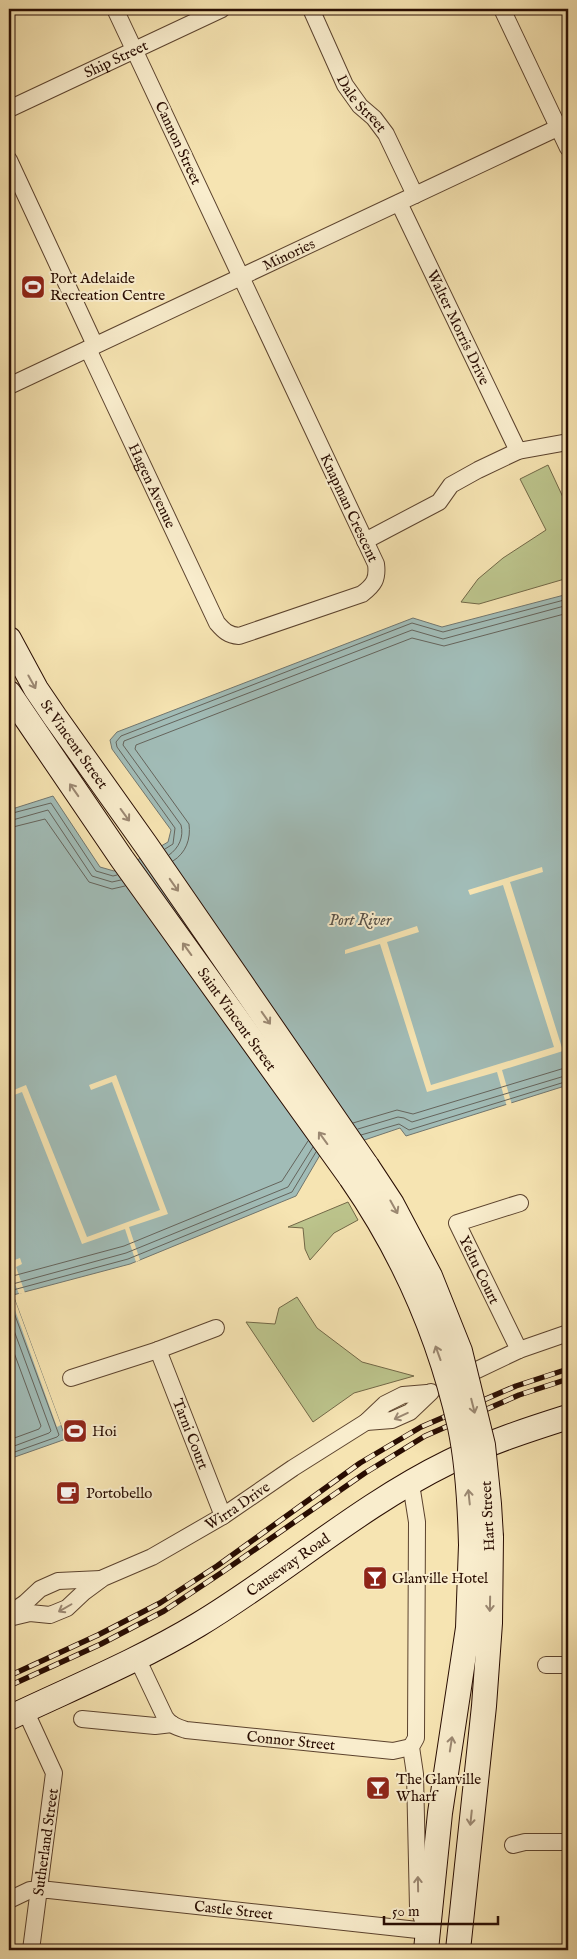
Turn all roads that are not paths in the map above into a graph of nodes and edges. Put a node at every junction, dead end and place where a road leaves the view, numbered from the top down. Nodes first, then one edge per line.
1 (115, 9) edge
2 (222, 9) edge
3 (311, 9) edge
4 (502, 9) edge
5 (134, 51) junction
6 (9, 109) edge
7 (564, 125) edge
8 (568, 148) edge
9 (9, 160) edge
10 (415, 195) junction
11 (399, 203) junction
12 (240, 277) junction
13 (92, 347) junction
14 (9, 386) edge
15 (568, 442) edge
16 (518, 451) junction
17 (365, 541) junction
18 (217, 623) joint
19 (9, 639) edge
20 (9, 693) edge
21 (146, 844) joint
22 (122, 858) joint
23 (359, 1172) junction
24 (520, 1203) dead end
25 (216, 1328) dead end
26 (568, 1333) edge
27 (158, 1350) junction
28 (519, 1350) junction
29 (72, 1378) dead end
30 (568, 1417) edge
31 (411, 1484) junction
32 (223, 1516) junction
33 (481, 1541) junction
34 (103, 1578) junction
35 (9, 1616) edge
36 (137, 1658) junction
37 (546, 1665) dead end
38 (568, 1665) edge
39 (17, 1714) edge
40 (82, 1719) dead end
41 (172, 1724) junction
42 (411, 1747) junction
43 (568, 1842) edge
44 (513, 1845) dead end
45 (39, 1890) junction
46 (9, 1900) edge
47 (427, 1941) edge
48 (31, 1950) edge
49 (458, 1950) edge

1 - 5 street, Cannon Street
2 - 5 street, Ship Street
3 - 10 street, Dale Street
4 - 7 street
5 - 6 street, Ship Street
5 - 12 street, Cannon Street
7 - 8 street
7 - 10 street, Minories
9 - 13 street, Hagen Avenue
10 - 11 street, Minories
11 - 12 street, Minories
11 - 16 street, Walter Morris Drive
12 - 13 street, Minories
12 - 17 street, Knapman Crescent
13 - 14 street, Minories
13 - 18 street, Hagen Avenue
15 - 16 street
16 - 17 street
17 - 18 street, Knapman Crescent
19 -> 21 main road, St Vincent Street
22 -> 20 main road, St Vincent Street
21 -> 23 main road, Saint Vincent Street
23 -> 22 main road, Saint Vincent Street
23 - 33 main road, Hart Street, bridge
24 - 28 street, Yeltu Court
25 - 27 street
26 - 28 street, Wirra Drive
27 - 29 street
27 - 32 street, Tarni Court
28 - 32 street, Wirra Drive
30 - 31 main road, Causeway Road
31 - 36 main road, Causeway Road
31 - 42 street
32 - 34 street, Wirra Drive
47 -> 33 main road, Hart Street
33 -> 49 main road, Hart Street
34 - 35 street, Wirra Drive
34 -> 35 street, Wirra Drive
36 - 39 main road, Causeway Road
36 - 41 street
37 - 38 street
39 - 45 street, Sutherland Street
40 - 41 street, Connor Street
41 - 42 street, Connor Street
47 -> 42 street
43 - 44 street
45 - 46 street
45 - 47 street, Castle Street
45 - 48 street, Sutherland Street

